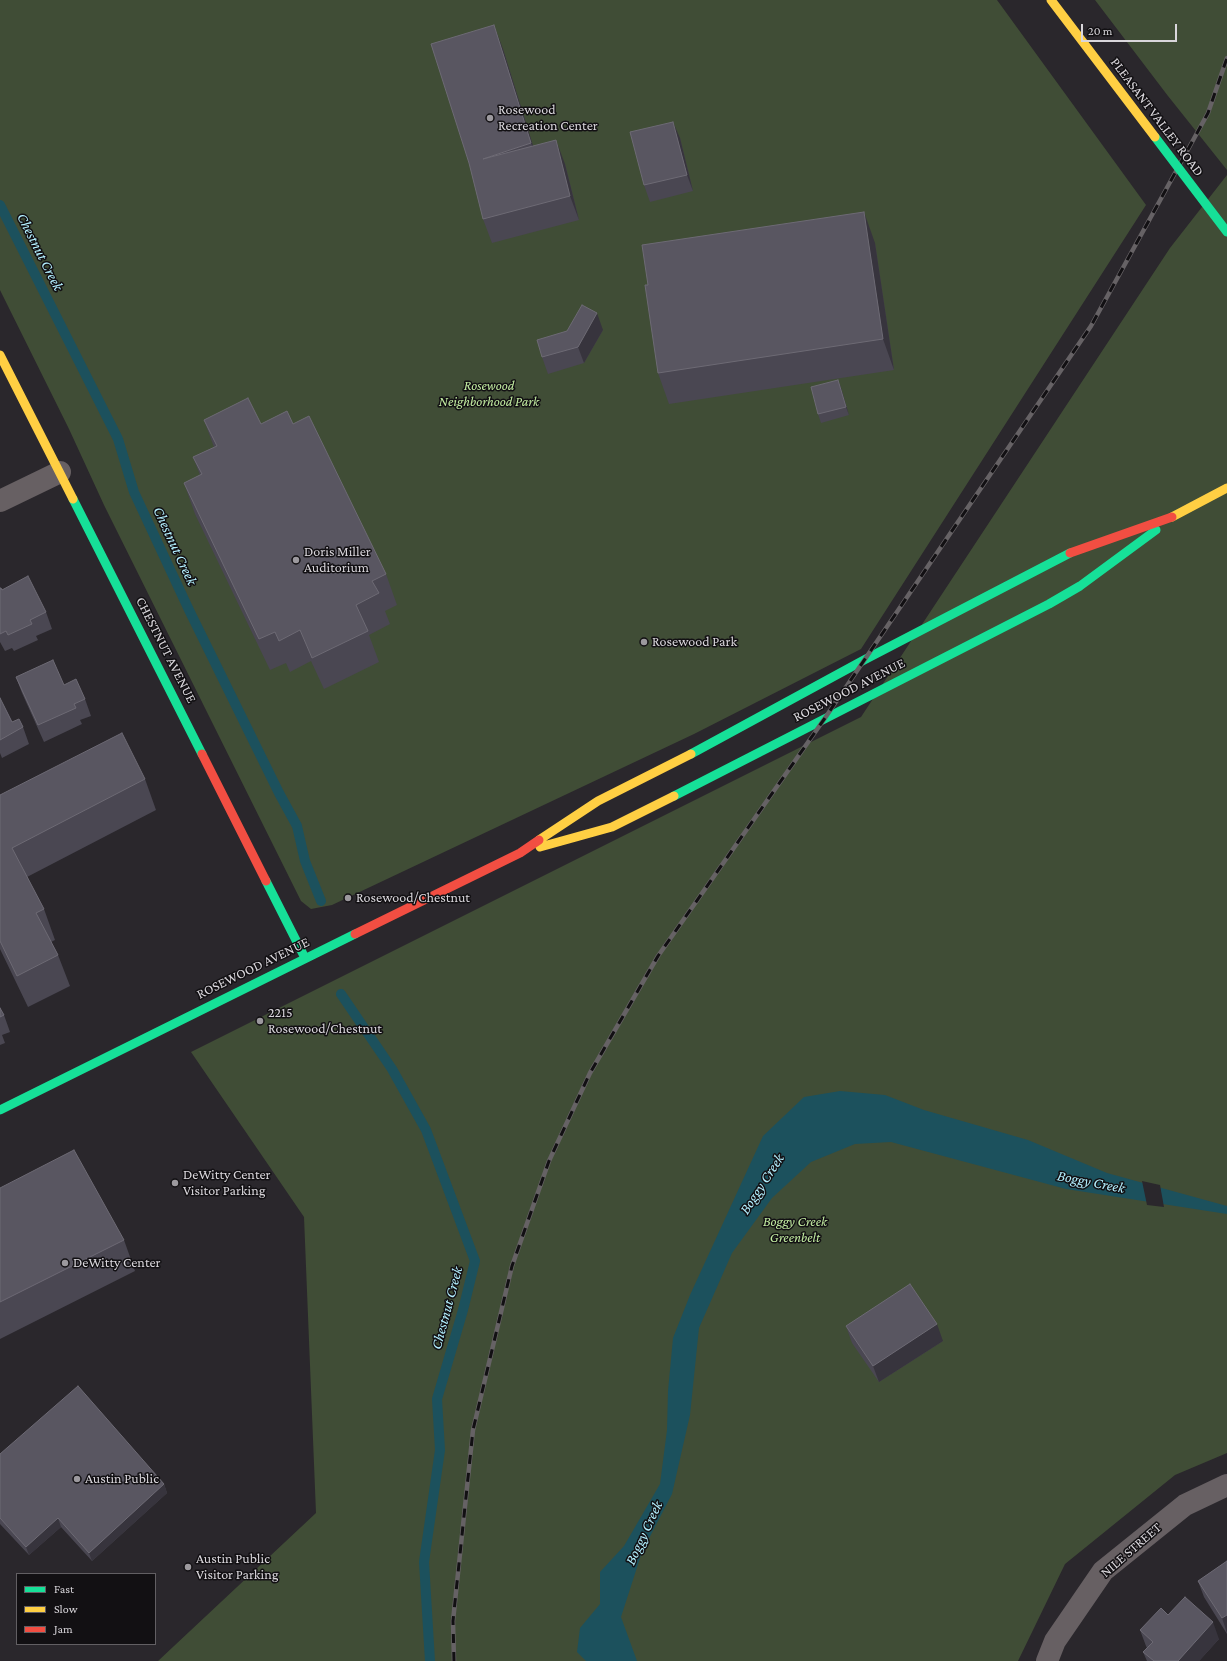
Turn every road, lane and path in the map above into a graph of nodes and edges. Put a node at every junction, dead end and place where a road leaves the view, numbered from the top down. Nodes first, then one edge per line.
1 (1051, 0) edge
2 (1227, 232) edge
3 (0, 355) edge
4 (60, 472) junction
5 (1227, 488) edge
6 (0, 501) edge
7 (1174, 516) junction
8 (520, 853) junction
9 (306, 958) junction
10 (0, 1110) edge
11 (1227, 1485) edge
12 (1047, 1661) edge

1 - 2 street, PLEASANT VALLEY ROAD, bridge
3 - 4 street, CHESTNUT AVENUE
4 - 6 street
4 - 9 street, CHESTNUT AVENUE
5 - 7 street, ROSEWOOD AVENUE
7 - 8 street, ROSEWOOD AVENUE
7 - 8 street, ROSEWOOD AVENUE
8 - 9 street, ROSEWOOD AVENUE
9 - 10 street, ROSEWOOD AVENUE
11 - 12 street, NILE STREET

